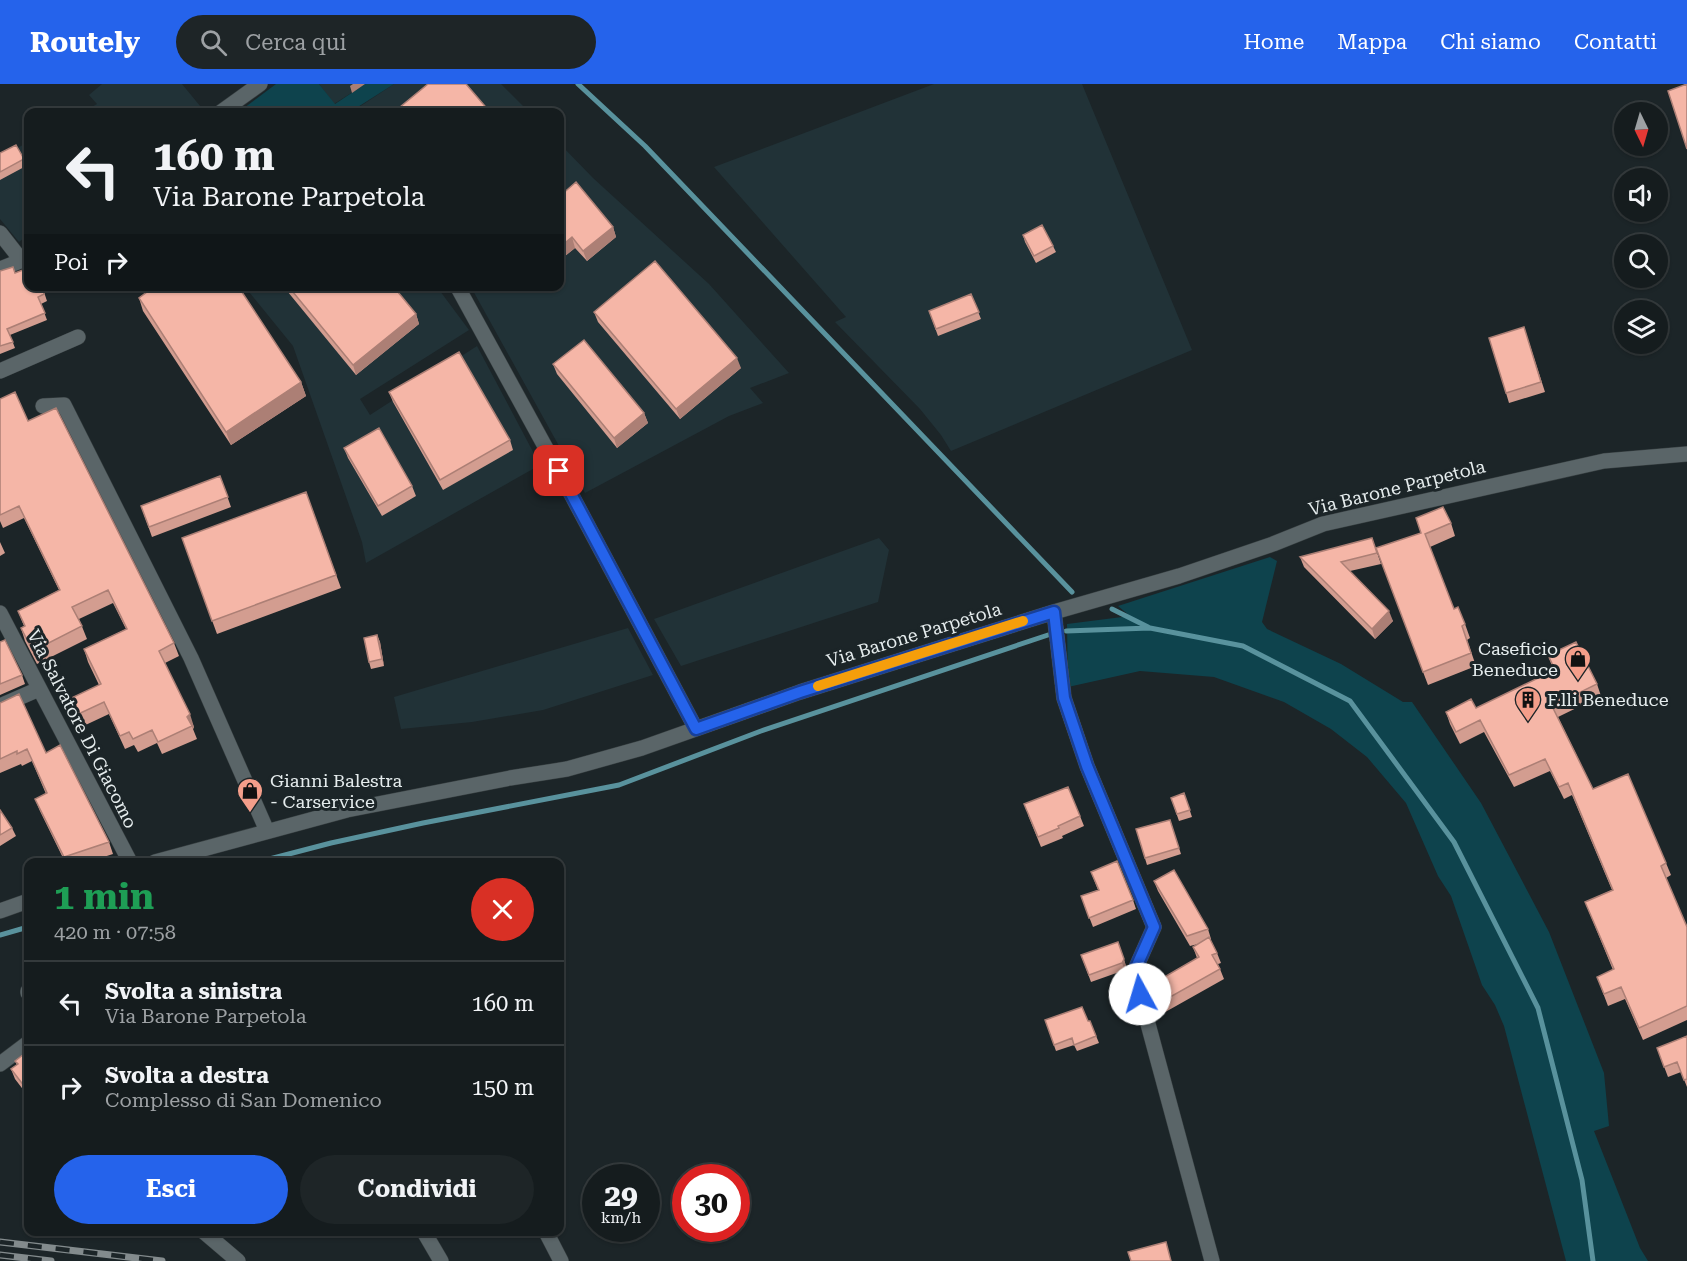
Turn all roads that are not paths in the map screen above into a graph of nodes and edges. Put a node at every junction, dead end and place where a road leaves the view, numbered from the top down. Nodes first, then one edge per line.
1 (260, 84) edge
2 (227, 108) edge
3 (0, 233) edge
4 (24, 259) edge
5 (24, 260) edge
6 (0, 269) edge
7 (460, 291) edge
8 (78, 337) dead end
9 (0, 371) edge
10 (43, 406) dead end
11 (1687, 454) edge
12 (1054, 612) junction
13 (0, 613) edge
14 (39, 689) junction
15 (0, 706) edge
16 (696, 729) junction
17 (267, 831) junction
18 (128, 858) edge
19 (169, 858) edge
20 (24, 903) edge
21 (0, 911) edge
22 (24, 1046) edge
23 (0, 1064) edge
24 (209, 1236) edge
25 (426, 1236) edge
26 (548, 1236) edge
27 (238, 1261) edge
28 (441, 1261) edge
29 (561, 1261) edge
30 (1212, 1261) edge

1 - 2 street
3 - 4 street
5 - 6 street
7 - 16 street
8 - 9 street
10 - 17 street
11 - 12 street, Via Barone Parpetola
12 - 16 street, Via Barone Parpetola
12 - 30 street
13 - 14 street, Via Salvatore Di Giacomo
14 - 15 street
14 - 18 street, Via Salvatore Di Giacomo
16 - 17 street, Via Barone Parpetola
17 - 19 street, Via Barone Parpetola
20 - 21 street
22 - 23 street
24 - 27 street
25 - 28 street
26 - 29 street

